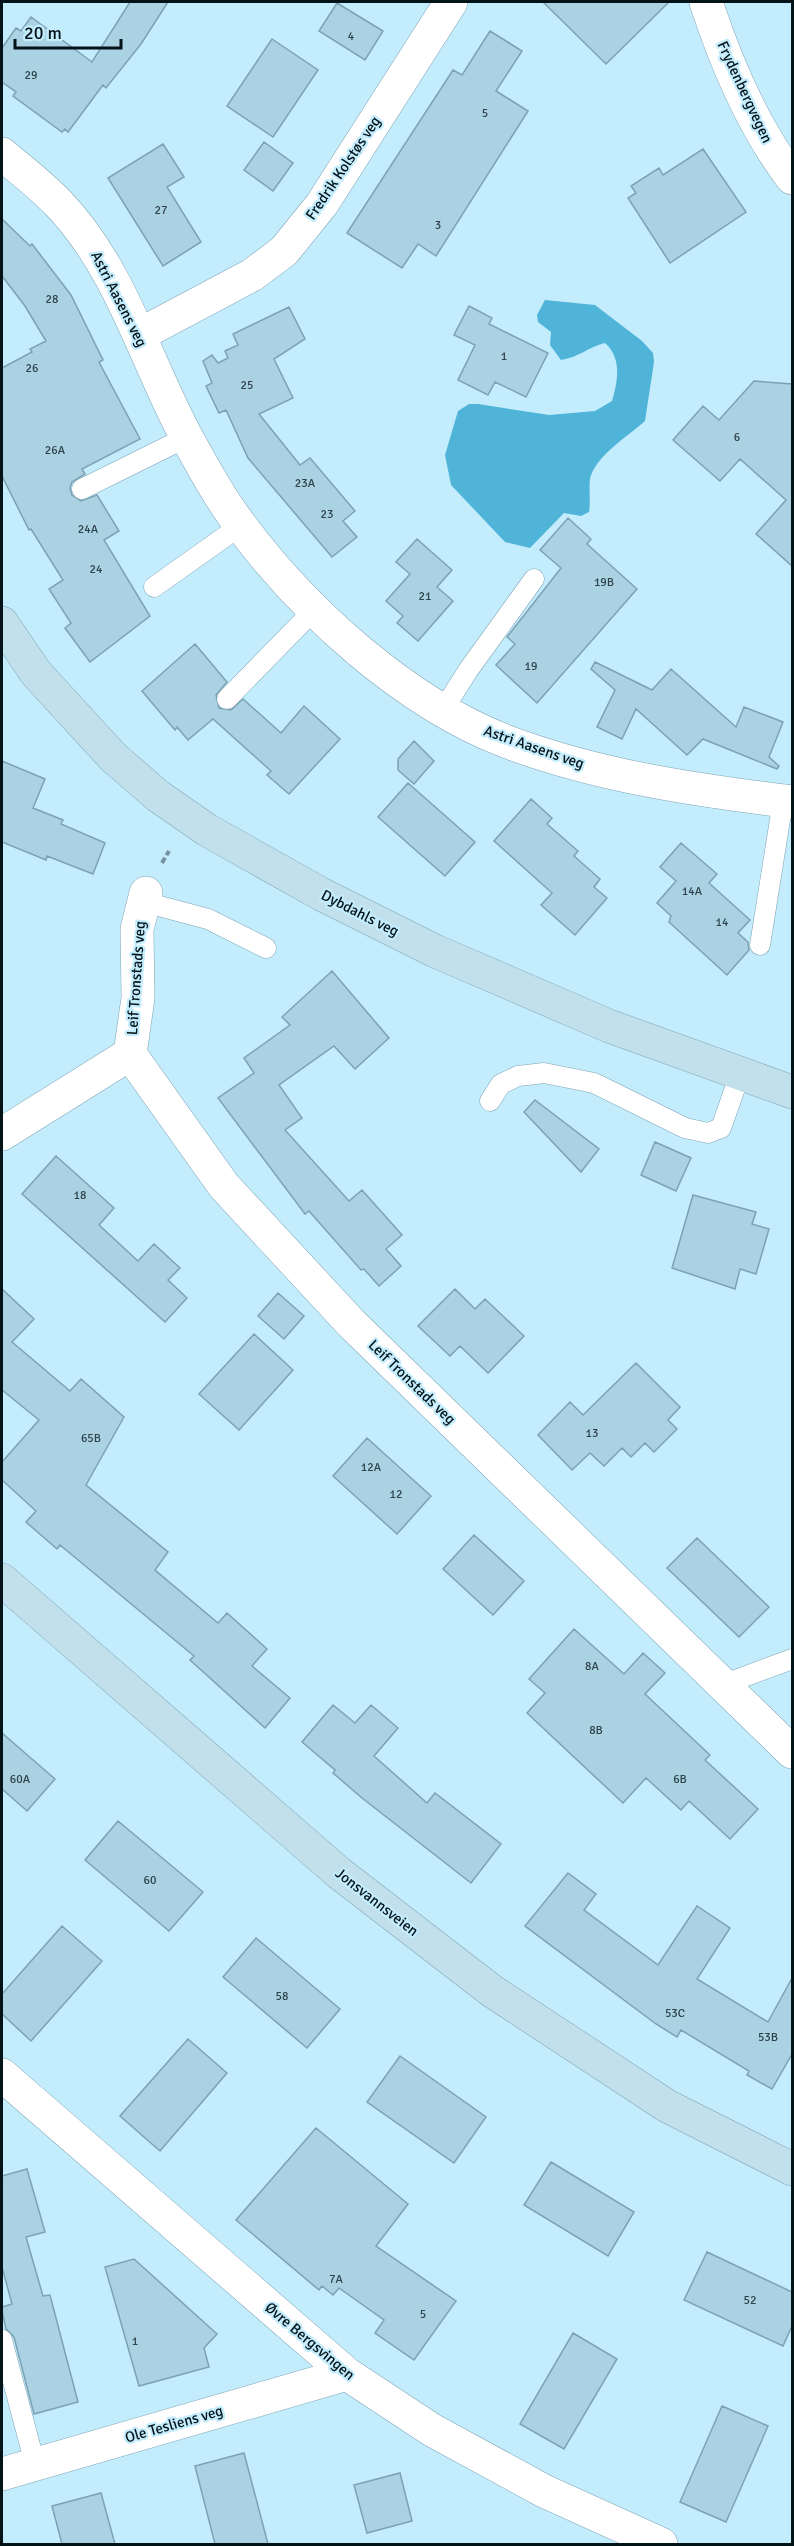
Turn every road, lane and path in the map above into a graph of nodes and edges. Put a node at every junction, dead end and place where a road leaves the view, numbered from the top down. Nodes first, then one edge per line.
1 (451, 2) edge
2 (706, 2) edge
3 (2, 154) edge
4 (792, 178) edge
5 (139, 335) junction
6 (187, 437) junction
7 (82, 489) dead end
8 (240, 526) junction
9 (534, 579) dead end
10 (154, 587) dead end
11 (314, 610) junction
12 (2, 623) edge
13 (227, 699) dead end
14 (443, 710) junction
15 (788, 802) edge
16 (145, 897) joint
17 (760, 945) dead end
18 (266, 948) dead end
19 (130, 1054) junction
20 (740, 1074) junction
21 (792, 1092) edge
22 (490, 1101) dead end
23 (2, 1134) edge
24 (2, 1580) edge
25 (792, 1659) edge
26 (722, 1685) junction
27 (792, 1752) edge
28 (2, 2075) edge
29 (792, 2169) edge
30 (2, 2340) edge
31 (347, 2374) junction
32 (35, 2464) junction
33 (2, 2474) edge
34 (661, 2544) edge

1 - 5 street, Fredrik Kolstøs veg
2 - 4 street, Frydenbergvegen
3 - 5 street, Astri Aasens veg
5 - 6 street, Astri Aasens veg
6 - 7 lane
6 - 8 street, Astri Aasens veg
8 - 10 lane
8 - 11 street, Astri Aasens veg
9 - 14 lane
11 - 13 lane
11 - 14 street, Astri Aasens veg
12 - 20 street, Dybdahls veg
14 - 15 street, Astri Aasens veg
15 - 17 lane
16 - 18 lane, Leif Tronstads veg
16 - 19 street, Leif Tronstads veg
19 - 23 street, Leif Tronstads veg
19 - 26 street, Leif Tronstads veg
20 - 21 street, Dybdahls veg
20 - 22 lane
24 - 29 street, Jonsvannsveien
25 - 26 lane
26 - 27 street, Leif Tronstads veg
28 - 31 street, Øvre Bergsvingen
30 - 32 lane
31 - 32 street, Ole Tesliens veg
31 - 34 street, Øvre Bergsvingen
32 - 33 street, Ole Tesliens veg

